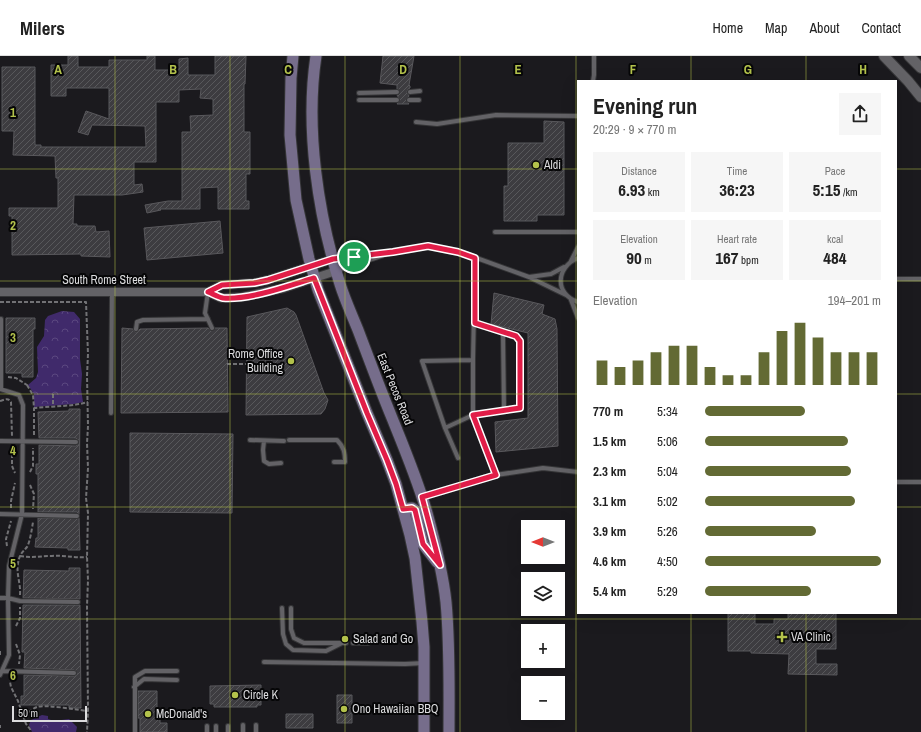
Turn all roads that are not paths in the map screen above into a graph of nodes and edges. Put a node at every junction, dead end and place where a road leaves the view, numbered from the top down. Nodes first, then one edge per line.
1 (293, 56) edge
2 (316, 56) edge
3 (594, 56) edge
4 (884, 56) edge
5 (909, 56) edge
6 (921, 68) edge
7 (593, 80) edge
8 (420, 91) dead end
9 (398, 92) dead end
10 (410, 92) dead end
11 (359, 93) dead end
12 (921, 97) edge
13 (359, 100) dead end
14 (398, 100) dead end
15 (409, 100) dead end
16 (419, 100) dead end
17 (577, 116) edge
18 (416, 122) dead end
19 (495, 232) dead end
20 (577, 232) edge
21 (577, 249) edge
22 (393, 252) junction
23 (475, 258) junction
24 (577, 258) edge
25 (333, 259) junction
26 (571, 261) junction
27 (311, 266) junction
28 (566, 266) junction
29 (336, 271) junction
30 (314, 278) junction
31 (529, 278) junction
32 (897, 279) edge
33 (921, 279) edge
34 (0, 292) edge
35 (112, 292) junction
36 (208, 292) junction
37 (566, 295) junction
38 (571, 299) junction
39 (577, 302) edge
40 (577, 315) edge
41 (1, 319) edge
42 (208, 319) junction
43 (475, 323) junction
44 (212, 328) dead end
45 (136, 329) dead end
46 (503, 332) junction
47 (473, 360) junction
48 (1, 377) edge
49 (0, 389) edge
50 (504, 411) junction
51 (111, 414) dead end
52 (473, 415) junction
53 (446, 428) junction
54 (250, 440) dead end
55 (289, 440) dead end
56 (0, 441) edge
57 (264, 441) junction
58 (284, 441) dead end
59 (23, 442) junction
60 (76, 442) dead end
61 (458, 458) dead end
62 (334, 462) dead end
63 (281, 464) dead end
64 (577, 472) edge
65 (496, 475) junction
66 (897, 482) edge
67 (921, 482) edge
68 (422, 497) junction
69 (403, 509) junction
70 (0, 514) edge
71 (22, 514) junction
72 (77, 516) dead end
73 (440, 565) junction
74 (0, 598) edge
75 (8, 598) junction
76 (78, 602) dead end
77 (282, 608) dead end
78 (291, 608) dead end
79 (353, 643) dead end
80 (368, 643) dead end
81 (264, 662) dead end
82 (424, 663) junction
83 (177, 671) dead end
84 (1, 673) edge
85 (74, 673) dead end
86 (177, 680) dead end
87 (134, 687) junction
88 (256, 725) dead end
89 (207, 726) dead end
90 (216, 726) dead end
91 (228, 726) dead end
92 (244, 726) dead end
93 (135, 732) edge
94 (207, 732) edge
95 (216, 732) edge
96 (228, 732) edge
97 (244, 732) edge
98 (256, 732) edge
99 (424, 732) edge
100 (449, 732) edge

1 - 27 main road
2 - 25 main road, East Pecos Road
3 - 7 lane
4 - 12 street
5 - 6 street
8 - 10 lane
9 - 11 lane
13 - 14 lane
15 - 16 lane
17 - 18 lane
19 - 20 lane
21 - 26 lane
22 - 23 lane
22 - 25 lane
22 - 29 lane
23 - 31 lane
23 - 43 lane
24 - 26 lane
25 - 27 street, South Rome Street
25 - 29 main road, East Pecos Road
26 - 28 lane
27 - 30 main road
27 - 36 street, South Rome Street
28 - 31 lane
28 - 37 lane
29 - 30 street, South Rome Street
29 - 68 main road, East Pecos Road
30 - 36 street, South Rome Street
30 - 69 main road
31 - 37 lane
32 - 33 lane
34 - 35 street, South Rome Street
35 - 36 street, South Rome Street
35 - 51 lane
36 - 42 lane
37 - 38 lane
38 - 39 lane
38 - 40 lane
41 - 48 lane
42 - 44 lane
42 - 45 lane
43 - 46 lane
43 - 47 lane
46 - 50 lane
46 - 50 lane
47 - 52 lane
47 - 53 lane
48 - 49 lane
49 - 59 lane
50 - 52 lane
52 - 53 lane
52 - 65 lane
53 - 61 lane
54 - 57 lane
55 - 62 lane
56 - 59 lane
57 - 58 lane
57 - 63 lane
59 - 60 lane
59 - 71 lane
64 - 65 lane
65 - 68 lane
66 - 67 lane
68 - 73 main road, East Pecos Road
69 - 73 main road
69 - 82 main road
70 - 71 lane
71 - 72 lane
71 - 75 lane
73 - 100 main road, East Pecos Road
74 - 75 lane
75 - 76 lane
75 - 84 lane
77 - 78 lane
79 - 80 lane
81 - 82 lane
82 - 99 main road
83 - 87 lane
84 - 85 lane
86 - 87 lane
87 - 93 lane
88 - 98 lane
89 - 94 lane
90 - 95 lane
91 - 96 lane
92 - 97 lane

